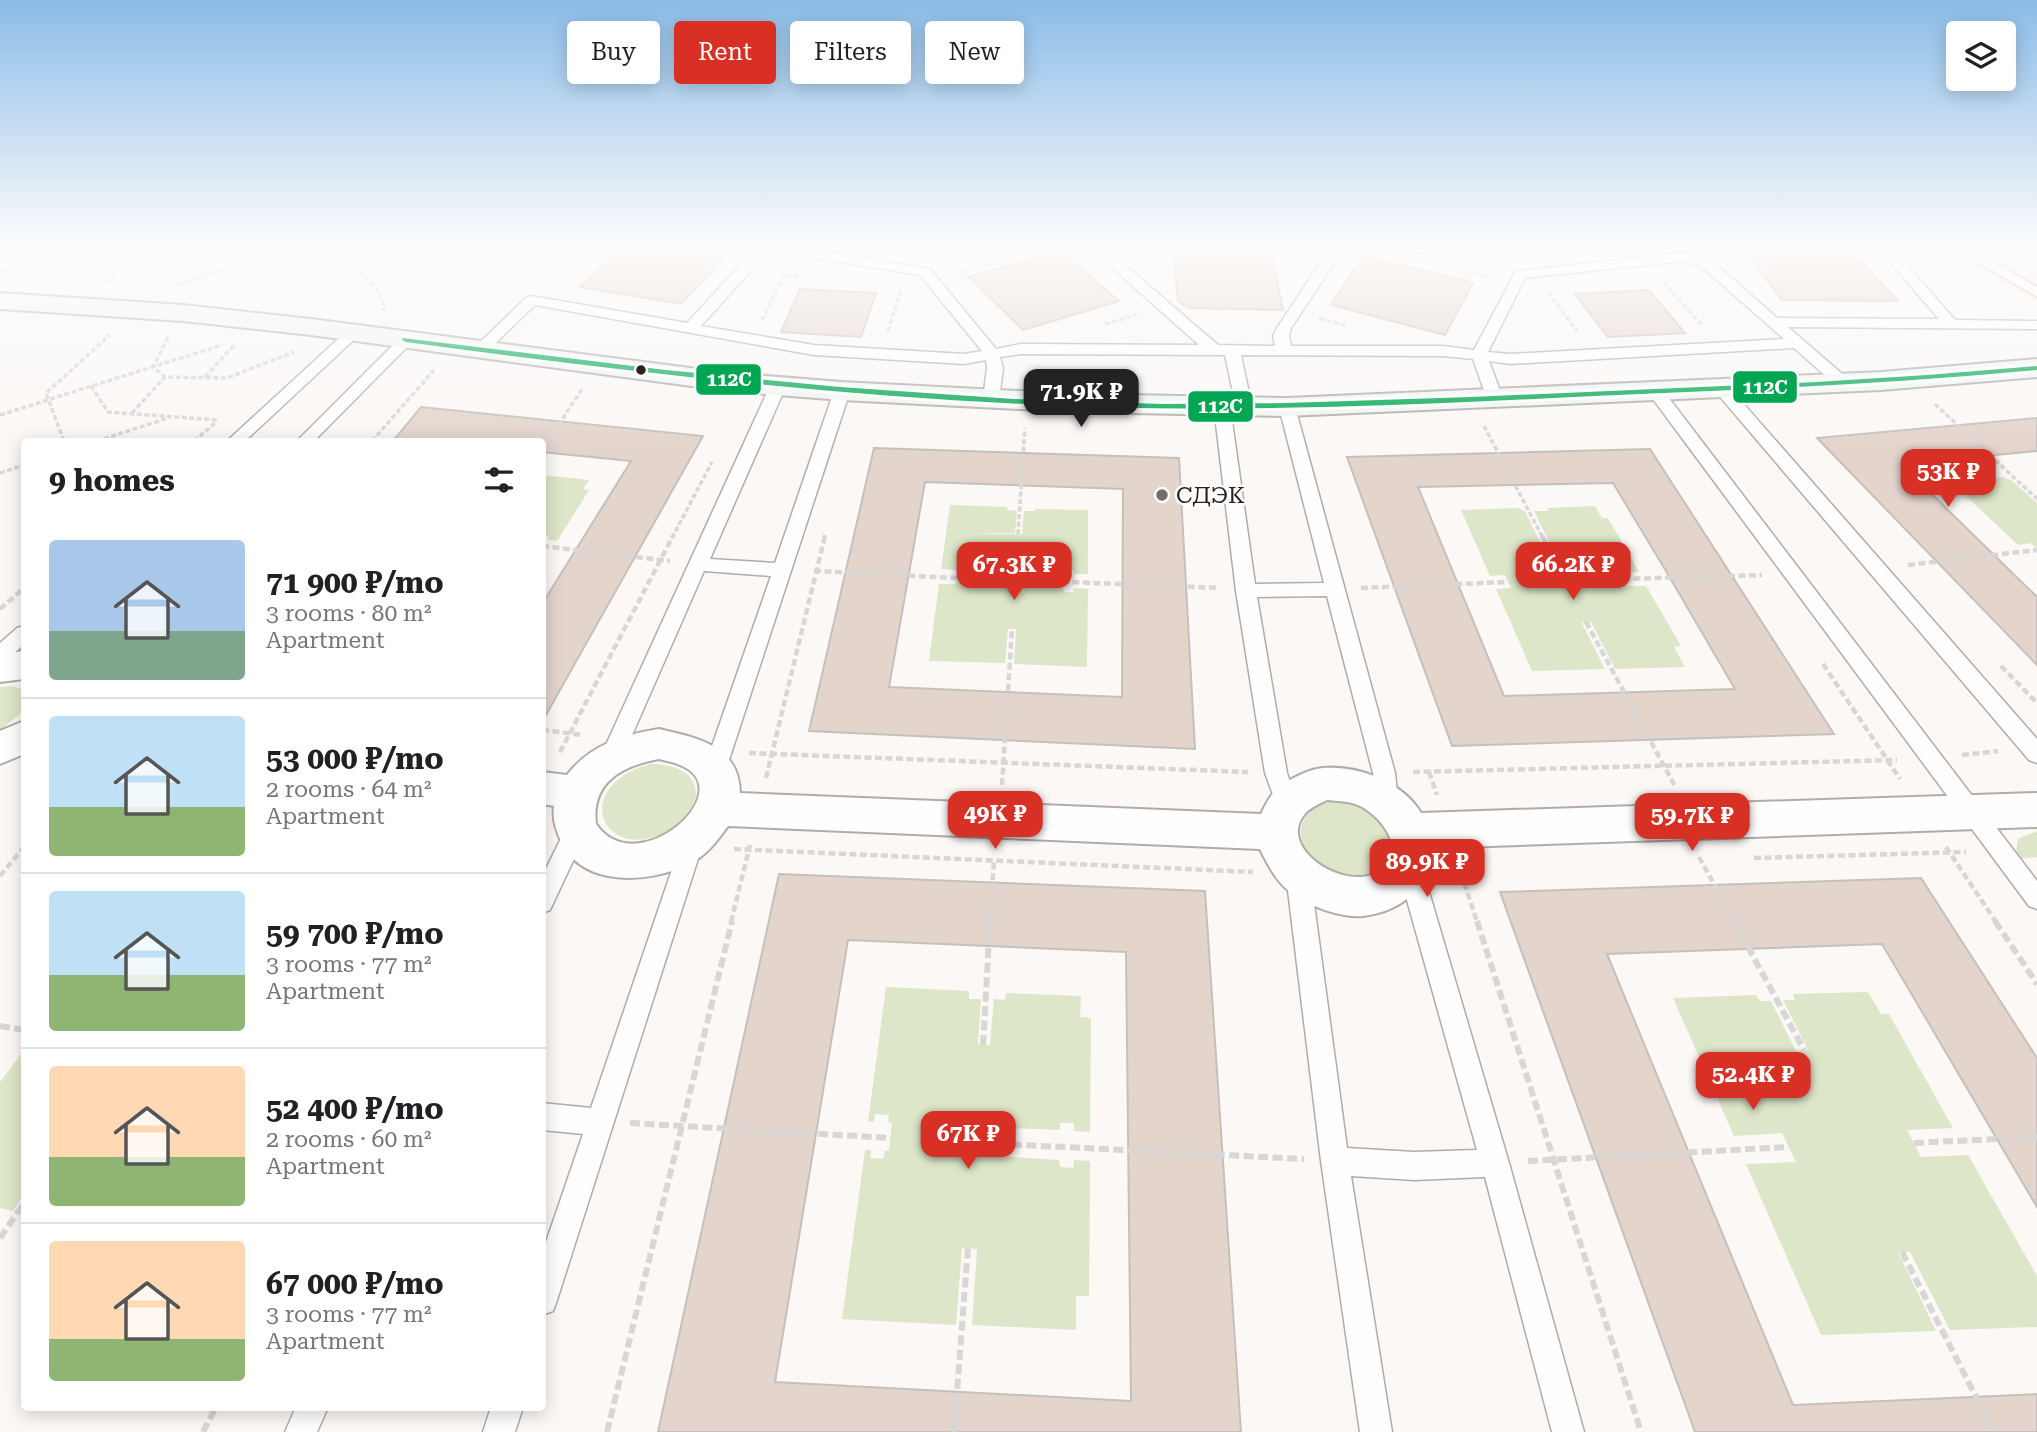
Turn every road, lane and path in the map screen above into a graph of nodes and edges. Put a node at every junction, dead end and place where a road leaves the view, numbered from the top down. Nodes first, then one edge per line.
1 (199, 315) edge
2 (517, 315) edge
3 (613, 315) edge
4 (703, 315) edge
5 (764, 315) edge
6 (892, 315) edge
7 (960, 315) edge
8 (1174, 315) edge
9 (1293, 315) edge
10 (1499, 315) edge
11 (1564, 315) edge
12 (1693, 315) edge
13 (1764, 315) edge
14 (1943, 315) edge
15 (1772, 322) junction
16 (1951, 324) junction
17 (2037, 325) edge
18 (116, 329) dead end
19 (690, 329) junction
20 (354, 332) junction
21 (169, 336) dead end
22 (406, 340) junction
23 (752, 340) junction
24 (229, 343) dead end
25 (235, 343) dead end
26 (1796, 343) junction
27 (1722, 347) junction
28 (480, 350) junction
29 (1214, 350) junction
30 (1232, 350) junction
31 (1284, 350) junction
32 (298, 351) dead end
33 (879, 354) junction
34 (992, 354) junction
35 (1479, 355) junction
36 (1594, 355) junction
37 (153, 367) junction
38 (436, 368) dead end
39 (2037, 368) edge
40 (165, 377) junction
41 (204, 378) junction
42 (1843, 383) junction
43 (91, 386) junction
44 (778, 386) junction
45 (583, 389) dead end
46 (1723, 389) junction
47 (842, 391) junction
48 (1656, 392) junction
49 (991, 399) junction
50 (1483, 399) junction
51 (47, 400) junction
52 (1935, 404) dead end
53 (1233, 407) junction
54 (1287, 407) junction
55 (132, 413) junction
56 (0, 415) edge
57 (172, 416) junction
58 (218, 420) dead end
59 (1026, 428) dead end
60 (63, 438) edge
61 (106, 438) edge
62 (238, 438) edge
63 (309, 438) edge
64 (375, 438) edge
65 (546, 444) edge
66 (715, 455) dead end
67 (21, 466) edge
68 (0, 473) edge
69 (2037, 499) edge
70 (826, 533) dead end
71 (1018, 534) dead end
72 (1546, 542) dead end
73 (546, 546) edge
74 (2037, 550) edge
75 (660, 560) junction
76 (698, 564) junction
77 (1755, 564) dead end
78 (1876, 568) junction
79 (782, 570) junction
80 (816, 572) junction
81 (1793, 574) junction
82 (1763, 575) junction
83 (957, 578) dead end
84 (1623, 579) dead end
85 (1020, 580) dead end
86 (1508, 582) dead end
87 (1336, 589) junction
88 (21, 591) edge
89 (1246, 591) junction
90 (0, 609) edge
91 (1586, 622) dead end
92 (21, 636) edge
93 (0, 655) edge
94 (1818, 656) dead end
95 (21, 664) edge
96 (0, 668) edge
97 (2034, 750) edge
98 (772, 755) junction
99 (611, 758) junction
100 (1932, 759) junction
101 (718, 760) junction
102 (1888, 760) junction
103 (1665, 767) junction
104 (564, 791) edge
105 (1280, 802) junction
106 (2037, 810) edge
107 (1972, 813) junction
108 (1924, 815) junction
109 (1398, 818) junction
110 (1688, 822) junction
111 (753, 830) junction
112 (701, 832) junction
113 (21, 851) edge
114 (1460, 867) dead end
115 (1298, 874) junction
116 (0, 876) edge
117 (546, 883) edge
118 (2037, 899) edge
119 (2037, 984) edge
120 (0, 1026) edge
121 (21, 1030) edge
122 (1804, 1050) dead end
123 (546, 1116) edge
124 (601, 1123) junction
125 (682, 1125) junction
126 (2037, 1137) edge
127 (890, 1138) dead end
128 (983, 1143) dead end
129 (1914, 1143) dead end
130 (1789, 1147) dead end
131 (1554, 1160) junction
132 (1335, 1161) junction
133 (1495, 1163) junction
134 (21, 1207) edge
135 (0, 1238) edge
136 (968, 1247) dead end
137 (1902, 1252) dead end
138 (546, 1288) edge
139 (214, 1411) edge
140 (310, 1411) edge
141 (506, 1411) edge
142 (203, 1432) edge
143 (300, 1432) edge
144 (499, 1432) edge
145 (607, 1432) edge
146 (954, 1432) edge
147 (1376, 1432) edge
148 (1567, 1432) edge
149 (1641, 1432) edge
150 (1994, 1432) edge

1 - 20 street
2 - 28 lane
3 - 19 lane
4 - 19 lane
5 - 23 path
6 - 33 path
7 - 34 lane
8 - 29 lane
9 - 31 lane
10 - 35 lane
11 - 36 path
12 - 27 path
13 - 15 lane
14 - 16 lane
15 - 16 lane
15 - 26 lane
16 - 17 lane
18 - 51 path
19 - 23 lane
20 - 22 street
20 - 62 lane
21 - 37 path
22 - 28 street
22 - 63 lane
23 - 33 lane
24 - 37 path
25 - 41 path
26 - 27 lane
26 - 42 lane
27 - 36 lane
28 - 44 street
29 - 30 lane
29 - 34 lane
30 - 31 lane
30 - 53 lane
31 - 35 lane
32 - 41 path
33 - 34 lane
34 - 49 lane
35 - 36 lane
35 - 50 lane
37 - 40 path
37 - 43 path
38 - 64 path
39 - 42 street
40 - 41 path
40 - 55 path
42 - 46 street
43 - 51 path
43 - 55 path
44 - 47 street
44 - 76 lane
45 - 65 path
46 - 48 street
46 - 78 lane
47 - 49 street
47 - 79 lane
48 - 50 street
48 - 81 lane
49 - 53 street
50 - 54 street
50 - 72 path
51 - 56 path
51 - 60 path
52 - 69 path
53 - 54 street
53 - 89 lane
54 - 87 lane
55 - 57 path
57 - 58 path
57 - 61 path
59 - 71 path
66 - 75 path
67 - 68 path
70 - 80 path
73 - 75 path
74 - 78 path
75 - 76 path
75 - 104 path
76 - 79 lane
76 - 99 lane
77 - 82 path
78 - 97 lane
79 - 80 path
79 - 101 lane
80 - 83 path
80 - 98 path
81 - 82 path
81 - 100 lane
82 - 84 path
85 - 89 path
86 - 87 path
87 - 89 lane
87 - 109 lane
88 - 90 path
89 - 105 lane
91 - 103 path
92 - 93 lane
94 - 102 path
95 - 96 street
97 - 100 path
98 - 101 path
98 - 105 path
98 - 111 path
99 - 101 street
99 - 104 street
100 - 102 path
100 - 107 lane
101 - 112 street
102 - 103 path
102 - 108 path
103 - 109 path
103 - 110 path
104 - 112 street
104 - 117 lane
105 - 109 street
105 - 111 street
105 - 115 street
106 - 107 street
107 - 108 street
107 - 118 lane
108 - 110 street
108 - 119 path
109 - 110 street
109 - 115 street
109 - 133 lane
110 - 122 path
111 - 112 street
111 - 112 path
111 - 115 path
111 - 125 path
112 - 124 lane
113 - 116 path
114 - 131 path
115 - 132 lane
120 - 121 path
123 - 124 lane
124 - 125 path
124 - 138 lane
125 - 127 path
125 - 145 path
126 - 129 path
128 - 132 path
130 - 131 path
131 - 133 path
131 - 149 path
132 - 133 lane
132 - 147 lane
133 - 148 lane
134 - 135 path
136 - 146 path
137 - 150 path
139 - 142 path
140 - 143 lane
141 - 144 lane

